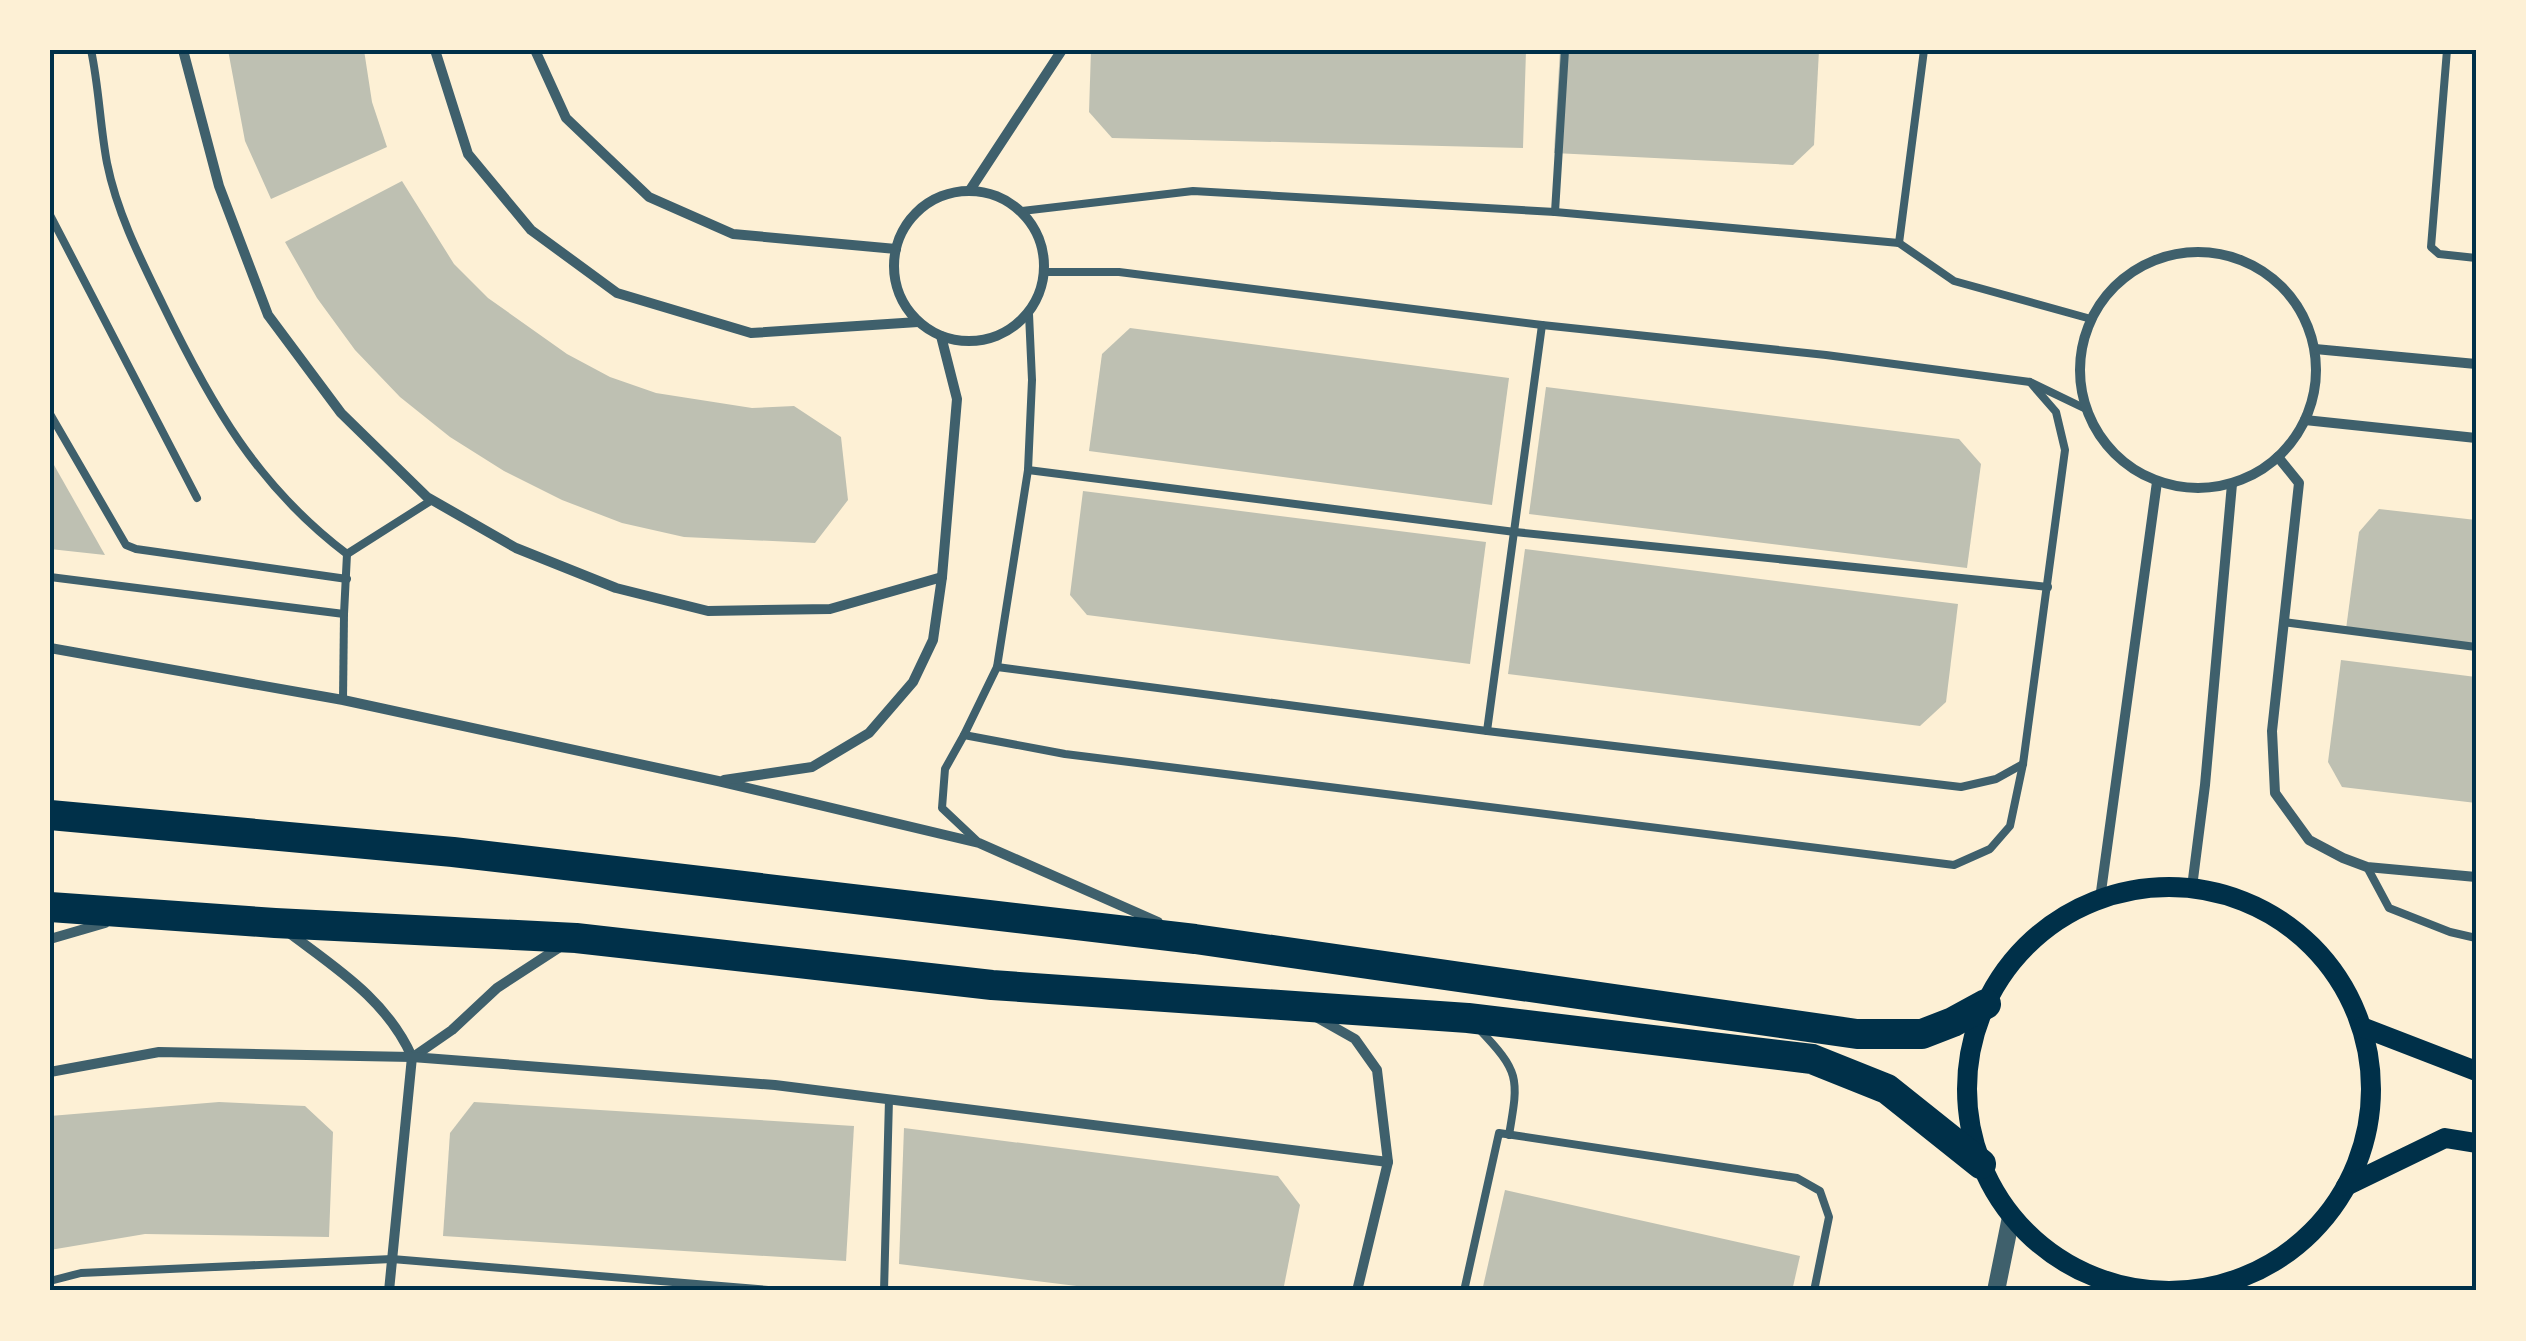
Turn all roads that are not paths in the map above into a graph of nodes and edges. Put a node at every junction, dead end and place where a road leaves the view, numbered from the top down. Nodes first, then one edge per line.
1 (90, 50) edge
2 (183, 50) edge
3 (435, 50) edge
4 (535, 50) edge
5 (1062, 50) edge
6 (1565, 50) edge
7 (1924, 50) edge
8 (2446, 50) edge
9 (970, 190) junction
10 (1022, 211) junction
11 (1555, 212) junction
12 (50, 215) edge
13 (1899, 243) junction
14 (896, 250) junction
15 (2476, 258) edge
16 (1044, 272) junction
17 (1029, 314) junction
18 (2091, 319) junction
19 (918, 322) junction
20 (1542, 325) junction
21 (941, 336) junction
22 (2315, 349) junction
23 (2476, 363) edge
24 (2030, 382) junction
25 (2086, 409) junction
26 (50, 414) edge
27 (2306, 420) junction
28 (2476, 438) edge
29 (2278, 457) junction
30 (1028, 470) junction
31 (2157, 482) junction
32 (2232, 484) junction
33 (197, 498) dead end
34 (432, 500) junction
35 (1515, 532) junction
36 (347, 554) junction
37 (50, 577) edge
38 (942, 577) junction
39 (347, 579) junction
40 (2048, 586) junction
41 (344, 614) junction
42 (2282, 622) junction
43 (2476, 647) edge
44 (50, 648) edge
45 (997, 667) junction
46 (343, 700) junction
47 (1487, 731) junction
48 (964, 736) junction
49 (2022, 764) junction
50 (718, 780) junction
51 (50, 815) edge
52 (978, 843) junction
53 (2368, 867) junction
54 (2476, 876) edge
55 (2192, 887) junction
56 (2100, 898) junction
57 (50, 907) edge
58 (135, 914) junction
59 (276, 923) junction
60 (50, 938) edge
61 (576, 938) junction
62 (2476, 938) edge
63 (1195, 939) junction
64 (1294, 1004) junction
65 (1986, 1004) junction
66 (1468, 1018) junction
67 (2362, 1026) junction
68 (412, 1057) junction
69 (2476, 1071) edge
70 (50, 1072) edge
71 (889, 1099) junction
72 (1509, 1135) junction
73 (2476, 1143) edge
74 (1388, 1162) junction
75 (1981, 1164) junction
76 (2346, 1186) junction
77 (2011, 1217) junction
78 (392, 1259) junction
79 (50, 1281) edge
80 (389, 1291) edge
81 (781, 1291) edge
82 (884, 1291) edge
83 (1357, 1291) edge
84 (1464, 1291) edge
85 (1814, 1291) edge
86 (1996, 1291) edge
87 (2145, 1291) edge

1 - 36 lane
2 - 34 street
3 - 19 street
4 - 14 street
5 - 9 street
6 - 11 lane
7 - 13 lane
8 - 15 lane
9 - 10 street
9 - 14 street
10 - 11 lane
10 - 16 street
11 - 13 lane
12 - 33 lane
13 - 18 lane
14 - 19 street
16 - 17 street
16 - 20 lane
17 - 21 street
17 - 30 lane
18 - 22 street
18 - 25 street
19 - 21 street
20 - 24 lane
20 - 35 lane
21 - 38 street
22 - 23 street
22 - 27 street
24 - 25 lane
24 - 40 lane
25 - 31 street
26 - 39 lane
27 - 28 street
27 - 29 street
29 - 32 street
29 - 42 street
30 - 35 lane
30 - 45 lane
31 - 32 street
31 - 56 street
32 - 55 street
34 - 36 lane
34 - 38 street
35 - 40 lane
35 - 47 lane
36 - 39 lane
37 - 41 lane
38 - 50 street
39 - 41 lane
40 - 49 lane
41 - 46 lane
42 - 43 lane
42 - 53 street
44 - 46 street
45 - 47 lane
45 - 48 lane
46 - 50 street
47 - 49 lane
48 - 49 lane
48 - 52 lane
50 - 52 street
51 - 63 highway
52 - 63 street
53 - 54 street
53 - 62 lane
55 - 56 main road
55 - 67 main road
56 - 65 main road
57 - 58 highway
58 - 59 highway
58 - 60 street
59 - 61 highway
59 - 68 street
61 - 64 highway
61 - 68 street
63 - 65 highway
64 - 66 highway
64 - 74 street
65 - 75 main road
66 - 72 lane
66 - 75 highway
67 - 69 main road
67 - 76 main road
68 - 70 street
68 - 71 street
68 - 78 street
71 - 74 street
71 - 82 lane
72 - 84 lane
72 - 85 lane
73 - 76 main road
74 - 83 street
75 - 77 main road
76 - 87 main road
77 - 86 street
77 - 87 main road
78 - 79 lane
78 - 80 street
78 - 81 lane

